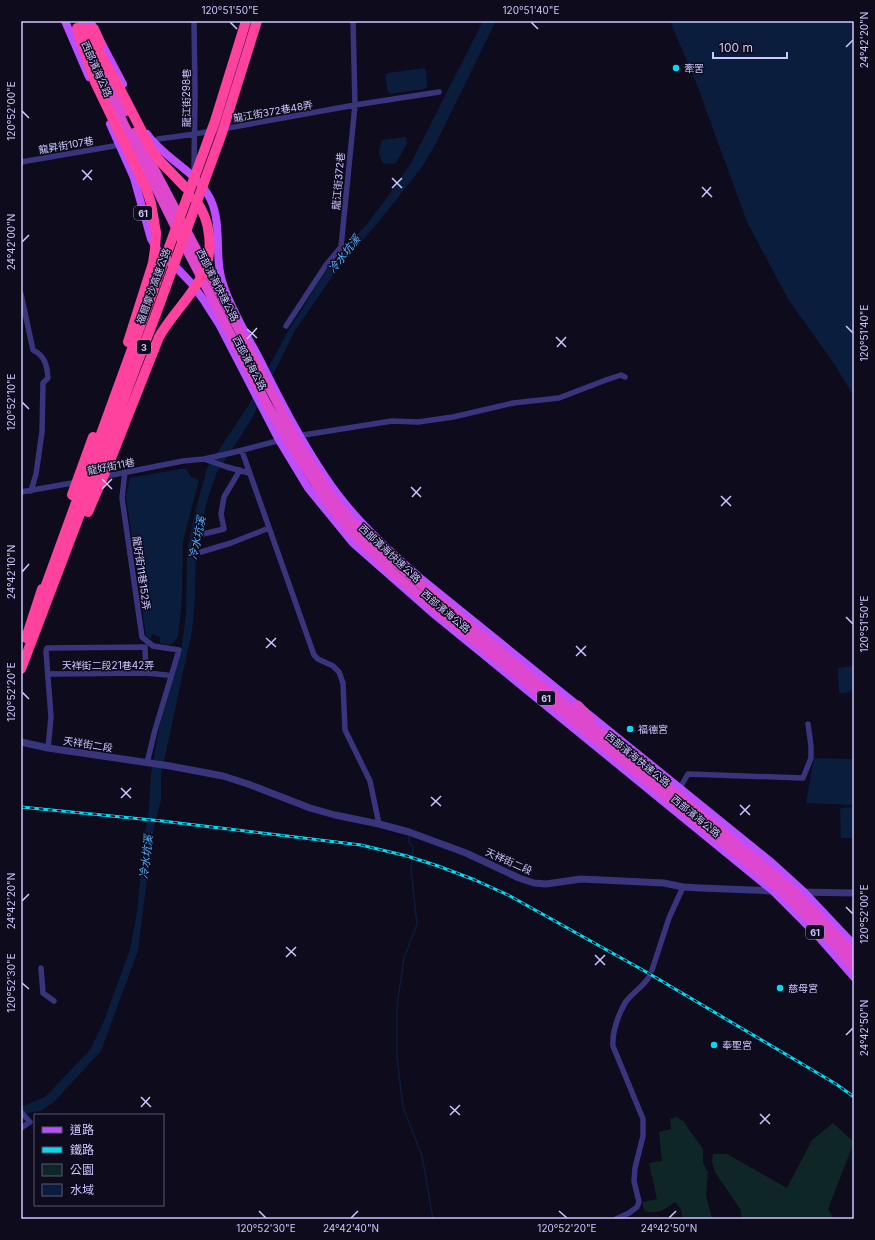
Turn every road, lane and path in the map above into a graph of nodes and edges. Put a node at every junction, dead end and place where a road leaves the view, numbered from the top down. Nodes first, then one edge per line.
1 (65, 21) edge
2 (194, 21) edge
3 (246, 21) edge
4 (257, 21) edge
5 (353, 21) edge
6 (84, 25) edge
7 (439, 92) dead end
8 (355, 105) junction
9 (195, 134) junction
10 (158, 139) dead end
11 (114, 146) dead end
12 (21, 162) edge
13 (192, 176) junction
14 (21, 294) edge
15 (286, 326) dead end
16 (258, 363) junction
17 (625, 376) dead end
18 (266, 408) junction
19 (290, 438) junction
20 (242, 451) junction
21 (207, 459) junction
22 (240, 470) junction
23 (125, 472) junction
24 (249, 473) junction
25 (32, 491) junction
26 (21, 492) edge
27 (269, 528) junction
28 (74, 531) junction
29 (203, 534) dead end
30 (201, 552) dead end
31 (26, 640) junction
32 (21, 652) edge
33 (21, 669) edge
34 (146, 673) junction
35 (48, 674) junction
36 (167, 675) dead end
37 (527, 683) junction
38 (578, 705) junction
39 (808, 724) dead end
40 (21, 742) edge
41 (592, 744) junction
42 (48, 748) junction
43 (631, 757) junction
44 (149, 763) junction
45 (680, 788) junction
46 (379, 824) junction
47 (683, 887) junction
48 (772, 890) junction
49 (782, 891) junction
50 (800, 892) junction
51 (854, 893) edge
52 (854, 945) edge
53 (854, 956) edge
54 (41, 968) dead end
55 (854, 968) edge
56 (652, 970) dead end
57 (648, 977) dead end
58 (854, 977) edge
59 (54, 1001) dead end
60 (21, 1112) edge
61 (21, 1128) edge
62 (616, 1219) edge

1 - 18 main road, 西部濱海公路 / 61
2 - 9 street, 龍江街298巷
3 - 31 highway, 福爾摩沙高速公路 / 3, bridge
4 - 28 highway, 福爾摩沙高速公路 / 3, bridge
5 - 8 street, 龍江街372巷
6 - 13 main road, 西部濱海公路 / 61
6 - 16 highway, 西部濱海快速公路 / 61
6 - 18 highway, 西部濱海快速公路 / 61
6 - 28 highway, bridge
6 - 31 highway, bridge
7 - 8 street, 龍江街372巷48弄
8 - 9 street, 龍江街372巷48弄
8 - 15 street, 龍江街372巷
9 - 10 street
9 - 13 street, 龍江街298巷
11 - 12 street, 龍昇街107巷
13 - 16 main road, 西部濱海公路 / 61
14 - 25 street
16 - 19 highway, 西部濱海快速公路 / 61
17 - 19 street, 龍好街11巷
18 - 19 highway, 西部濱海快速公路 / 61
19 - 20 street, 龍好街11巷
19 - 37 highway, 西部濱海快速公路 / 61
19 - 38 main road, 西部濱海公路 / 61
19 - 41 main road, 西部濱海公路 / 61
19 - 43 highway, 西部濱海快速公路 / 61
20 - 21 street, 龍好街11巷
20 - 24 street
21 - 22 street
21 - 23 street, 龍好街11巷
22 - 24 street
22 - 29 street
23 - 25 street, 龍好街11巷
23 - 44 street, 龍好街11巷152弄
24 - 27 street
25 - 26 street, 龍好街11巷
27 - 30 street
27 - 46 street
28 - 33 highway, 福爾摩沙高速公路 / 3, bridge
31 - 32 highway, 福爾摩沙高速公路 / 3
34 - 35 street, 天祥街二段21巷42弄
34 - 35 street
34 - 36 street, 天祥街二段21巷42弄
35 - 42 street
37 - 41 highway
37 - 49 highway, 西部濱海快速公路 / 61
38 - 43 highway
38 - 45 main road, 西部濱海公路 / 61
39 - 45 street
40 - 42 street, 天祥街二段
41 - 48 main road, 西部濱海公路 / 61
42 - 44 street, 天祥街二段
43 - 50 highway, 西部濱海快速公路 / 61
44 - 46 street, 天祥街二段
45 - 50 main road, 西部濱海公路 / 61
46 - 47 street, 天祥街二段
47 - 48 street, 天祥街二段
47 - 56 street
48 - 49 street, 天祥街二段
48 - 58 main road, 西部濱海公路 / 61
49 - 50 street, 天祥街二段
49 - 55 highway, 西部濱海快速公路 / 61
50 - 51 street, 天祥街二段
50 - 52 main road, 西部濱海公路 / 61
50 - 53 highway, 西部濱海快速公路 / 61
54 - 59 street
57 - 62 street
60 - 61 street

